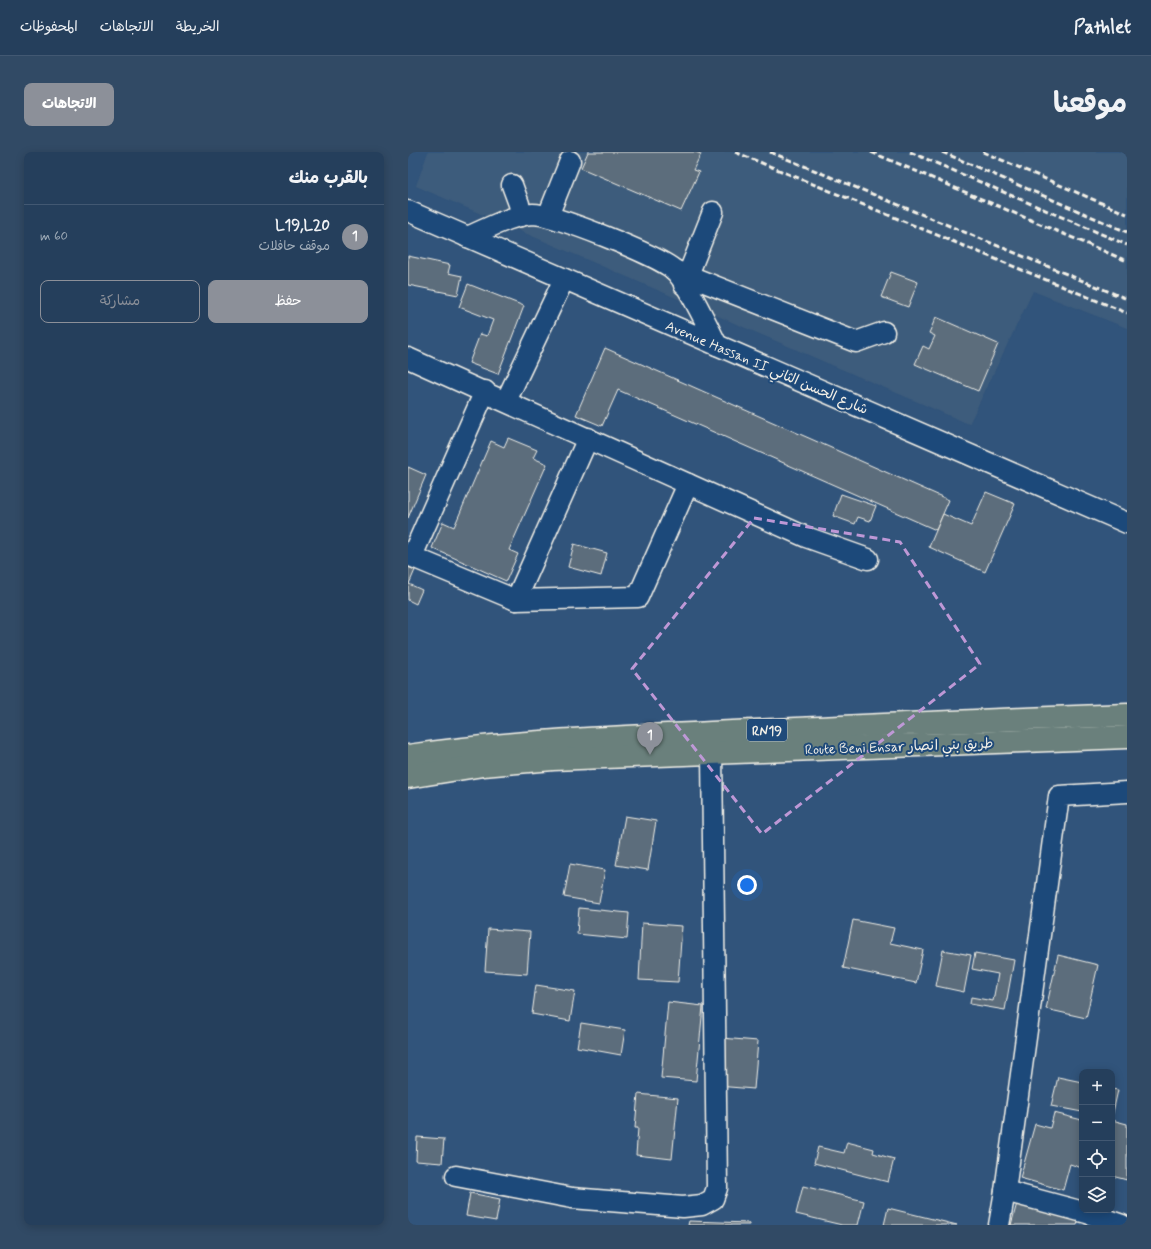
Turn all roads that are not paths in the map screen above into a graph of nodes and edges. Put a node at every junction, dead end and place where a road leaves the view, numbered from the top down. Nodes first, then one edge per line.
1 (570, 161) dead end
2 (512, 185) dead end
3 (408, 211) edge
4 (713, 212) dead end
5 (521, 216) junction
6 (548, 216) junction
7 (467, 237) junction
8 (682, 276) junction
9 (564, 279) junction
10 (884, 332) dead end
11 (717, 345) junction
12 (408, 358) edge
13 (485, 391) junction
14 (506, 401) junction
15 (588, 438) junction
16 (688, 484) junction
17 (1127, 523) edge
18 (410, 556) edge
19 (868, 559) dead end
20 (516, 600) junction
21 (1127, 715) edge
22 (1127, 737) edge
23 (712, 752) junction
24 (408, 756) edge
25 (408, 777) edge
26 (1127, 792) edge
27 (456, 1176) dead end
28 (1005, 1191) junction
29 (1086, 1219) edge
30 (999, 1225) edge
31 (1122, 1225) edge

1 - 6 street
2 - 5 street
3 - 7 street, Avenue Hassan II شارع الحسن الثاني
4 - 8 street
5 - 6 street
5 - 7 street
6 - 8 street
7 - 9 street, Avenue Hassan II شارع الحسن الثاني
8 - 10 street
8 - 11 street
9 - 11 street, Avenue Hassan II شارع الحسن الثاني
9 - 14 street
11 - 17 street, Avenue Hassan II شارع الحسن الثاني
12 - 13 street
13 - 14 street
13 - 18 street
14 - 15 street
15 - 16 street
15 - 20 street
16 - 19 street
16 - 20 street
18 - 20 street
21 - 24 highway, Route Beni Ensar طريق بني انصار / RN19
22 - 23 highway, Route Beni Ensar طريق بني انصار / RN19
23 - 25 highway, Route Beni Ensar طريق بني انصار / RN19
23 - 27 street
26 - 28 street
28 - 29 street
28 - 30 street
29 - 31 street

